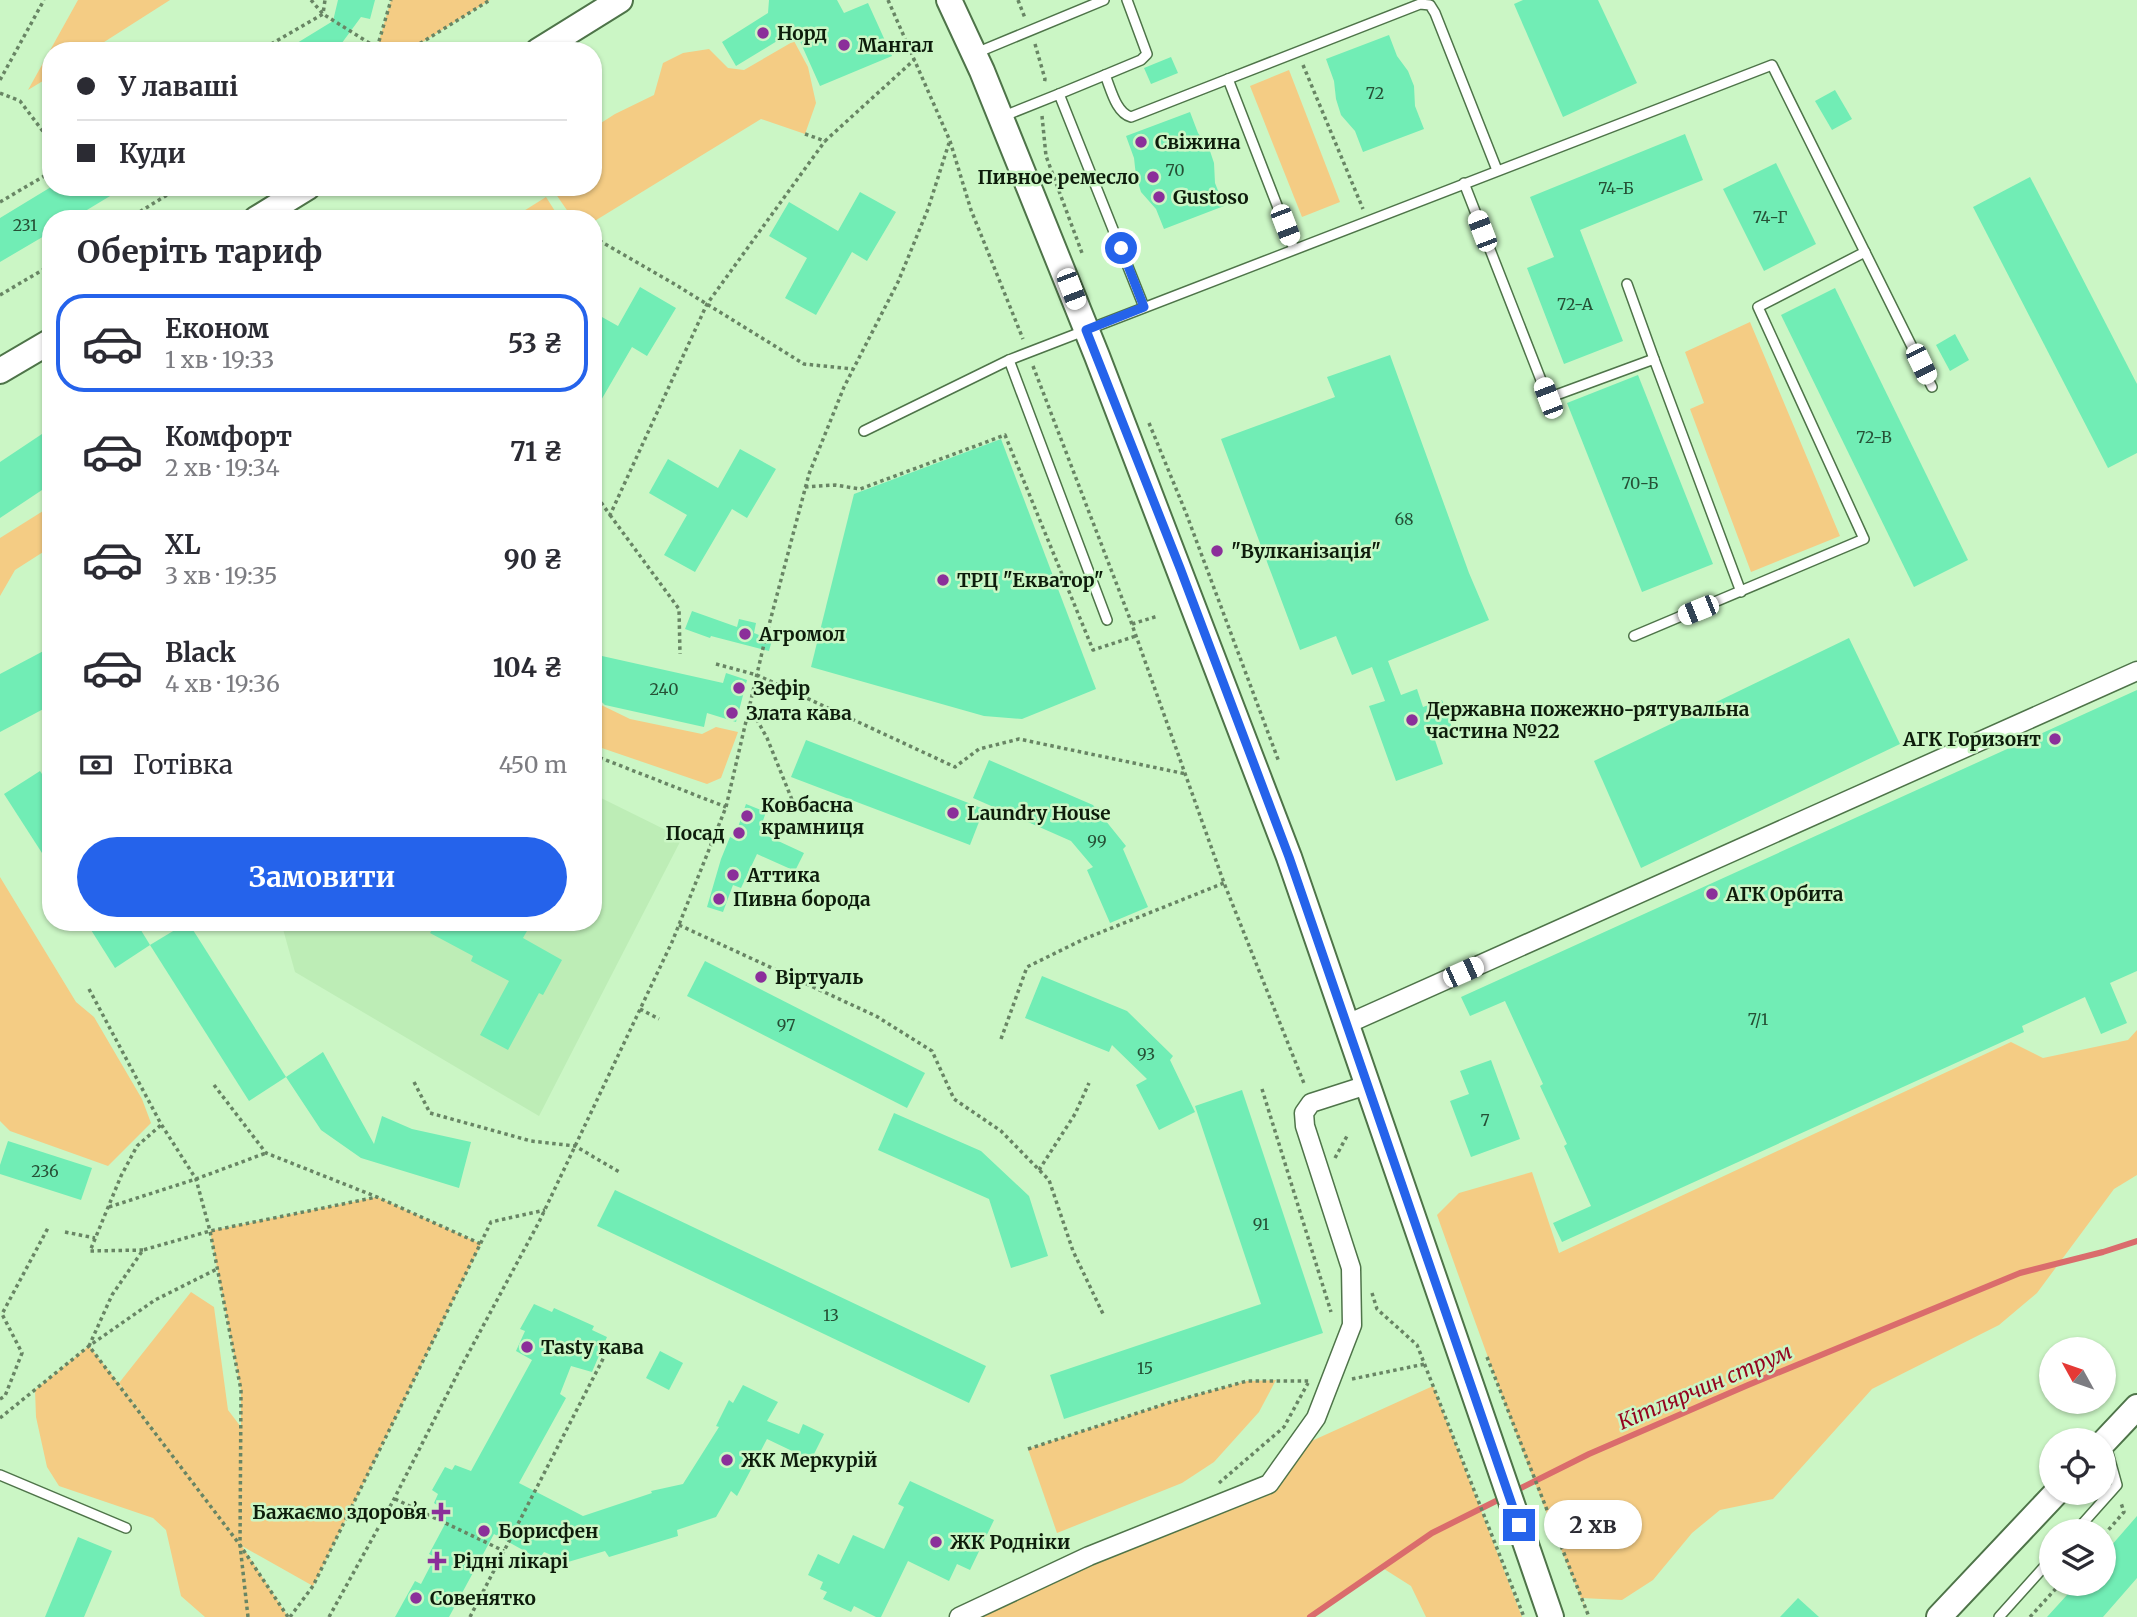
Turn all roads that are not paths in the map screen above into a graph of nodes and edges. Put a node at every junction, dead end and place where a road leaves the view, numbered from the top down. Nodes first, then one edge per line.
1 (620, 0) edge
2 (631, 0) edge
3 (949, 0) edge
4 (957, 0) edge
5 (1104, 0) edge
6 (1127, 0) edge
7 (577, 28) junction
8 (553, 42) edge
9 (971, 45) junction
10 (1105, 75) junction
11 (1228, 79) junction
12 (1059, 94) junction
13 (1001, 118) junction
14 (1497, 170) junction
15 (1464, 183) junction
16 (294, 196) edge
17 (271, 210) edge
18 (1294, 249) junction
19 (1865, 252) junction
20 (1627, 284) dead end
21 (1144, 307) junction
22 (1086, 330) junction
23 (42, 346) edge
24 (1654, 359) junction
25 (1009, 360) junction
26 (0, 371) edge
27 (1932, 387) dead end
28 (864, 431) dead end
29 (1741, 592) junction
30 (1107, 620) dead end
31 (1633, 636) dead end
32 (2137, 671) edge
33 (1345, 1025) junction
34 (1367, 1085) junction
35 (2137, 1407) edge
36 (2116, 1429) edge
37 (0, 1475) edge
38 (2045, 1505) edge
39 (2100, 1505) edge
40 (2087, 1519) edge
41 (126, 1528) dead end
42 (2039, 1572) edge
43 (959, 1617) edge
44 (1551, 1617) edge
45 (1939, 1617) edge
46 (1999, 1617) edge

1 - 7 main road
2 - 7 main road
3 - 9 main road
4 - 9 main road
5 - 9 lane
6 - 10 lane
7 - 8 main road
9 - 13 main road
10 - 11 lane
10 - 12 lane
11 - 14 lane
11 - 18 lane
12 - 13 lane
12 - 21 lane
13 - 22 main road
14 - 15 lane
14 - 19 lane
15 - 18 lane
15 - 24 lane
16 - 17 main road
18 - 21 lane
19 - 27 lane
19 - 29 lane
20 - 24 lane
21 - 22 lane
22 - 25 lane
22 - 33 main road
23 - 26 main road
24 - 29 lane
25 - 28 lane
25 - 30 lane
29 - 31 lane
32 - 33 street
33 - 34 main road
34 - 43 street
34 - 44 main road
35 - 36 main road
37 - 41 lane
38 - 45 main road
39 - 40 lane
42 - 46 lane

